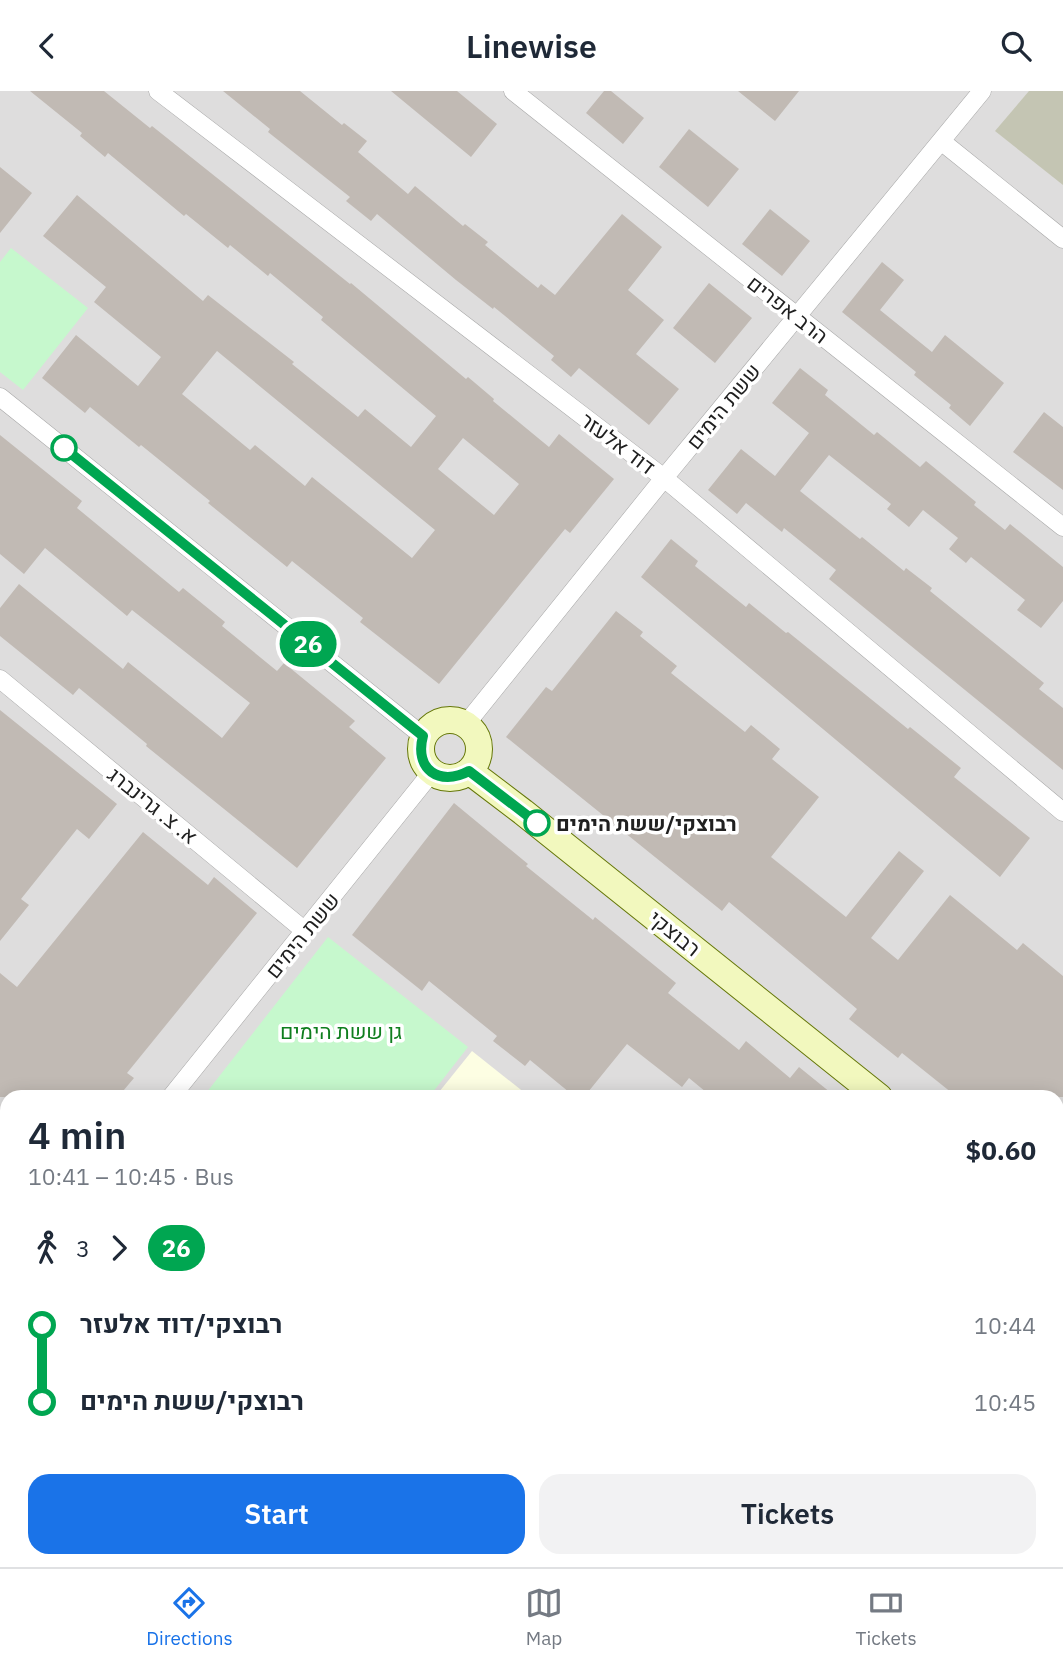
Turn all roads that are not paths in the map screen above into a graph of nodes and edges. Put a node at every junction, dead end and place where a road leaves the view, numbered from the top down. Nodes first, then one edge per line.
1 (159, 91) edge
2 (513, 91) edge
3 (982, 91) edge
4 (941, 141) junction
5 (1063, 239) edge
6 (797, 316) junction
7 (0, 397) edge
8 (664, 478) junction
9 (1063, 527) edge
10 (0, 680) edge
11 (466, 724) junction
12 (423, 736) junction
13 (469, 771) junction
14 (432, 772) junction
15 (1063, 812) edge
16 (305, 931) junction
17 (177, 1090) edge
18 (870, 1090) edge

1 - 8 street, דוד אלעזר
2 - 6 street, הרב אפרים
3 - 4 street, ששת הימים
4 - 5 street
4 - 6 street, ששת הימים
6 - 8 street, ששת הימים
6 - 9 street, הרב אפרים
7 - 12 street
8 - 11 street, ששת הימים
8 - 15 street, דוד אלעזר
10 - 16 street, א. צ. גרינברג
11 - 12 street
11 - 13 street
12 - 14 street
13 - 14 street
13 - 18 street, רבוצקי
14 - 16 street, ששת הימים
16 - 17 street, ששת הימים

